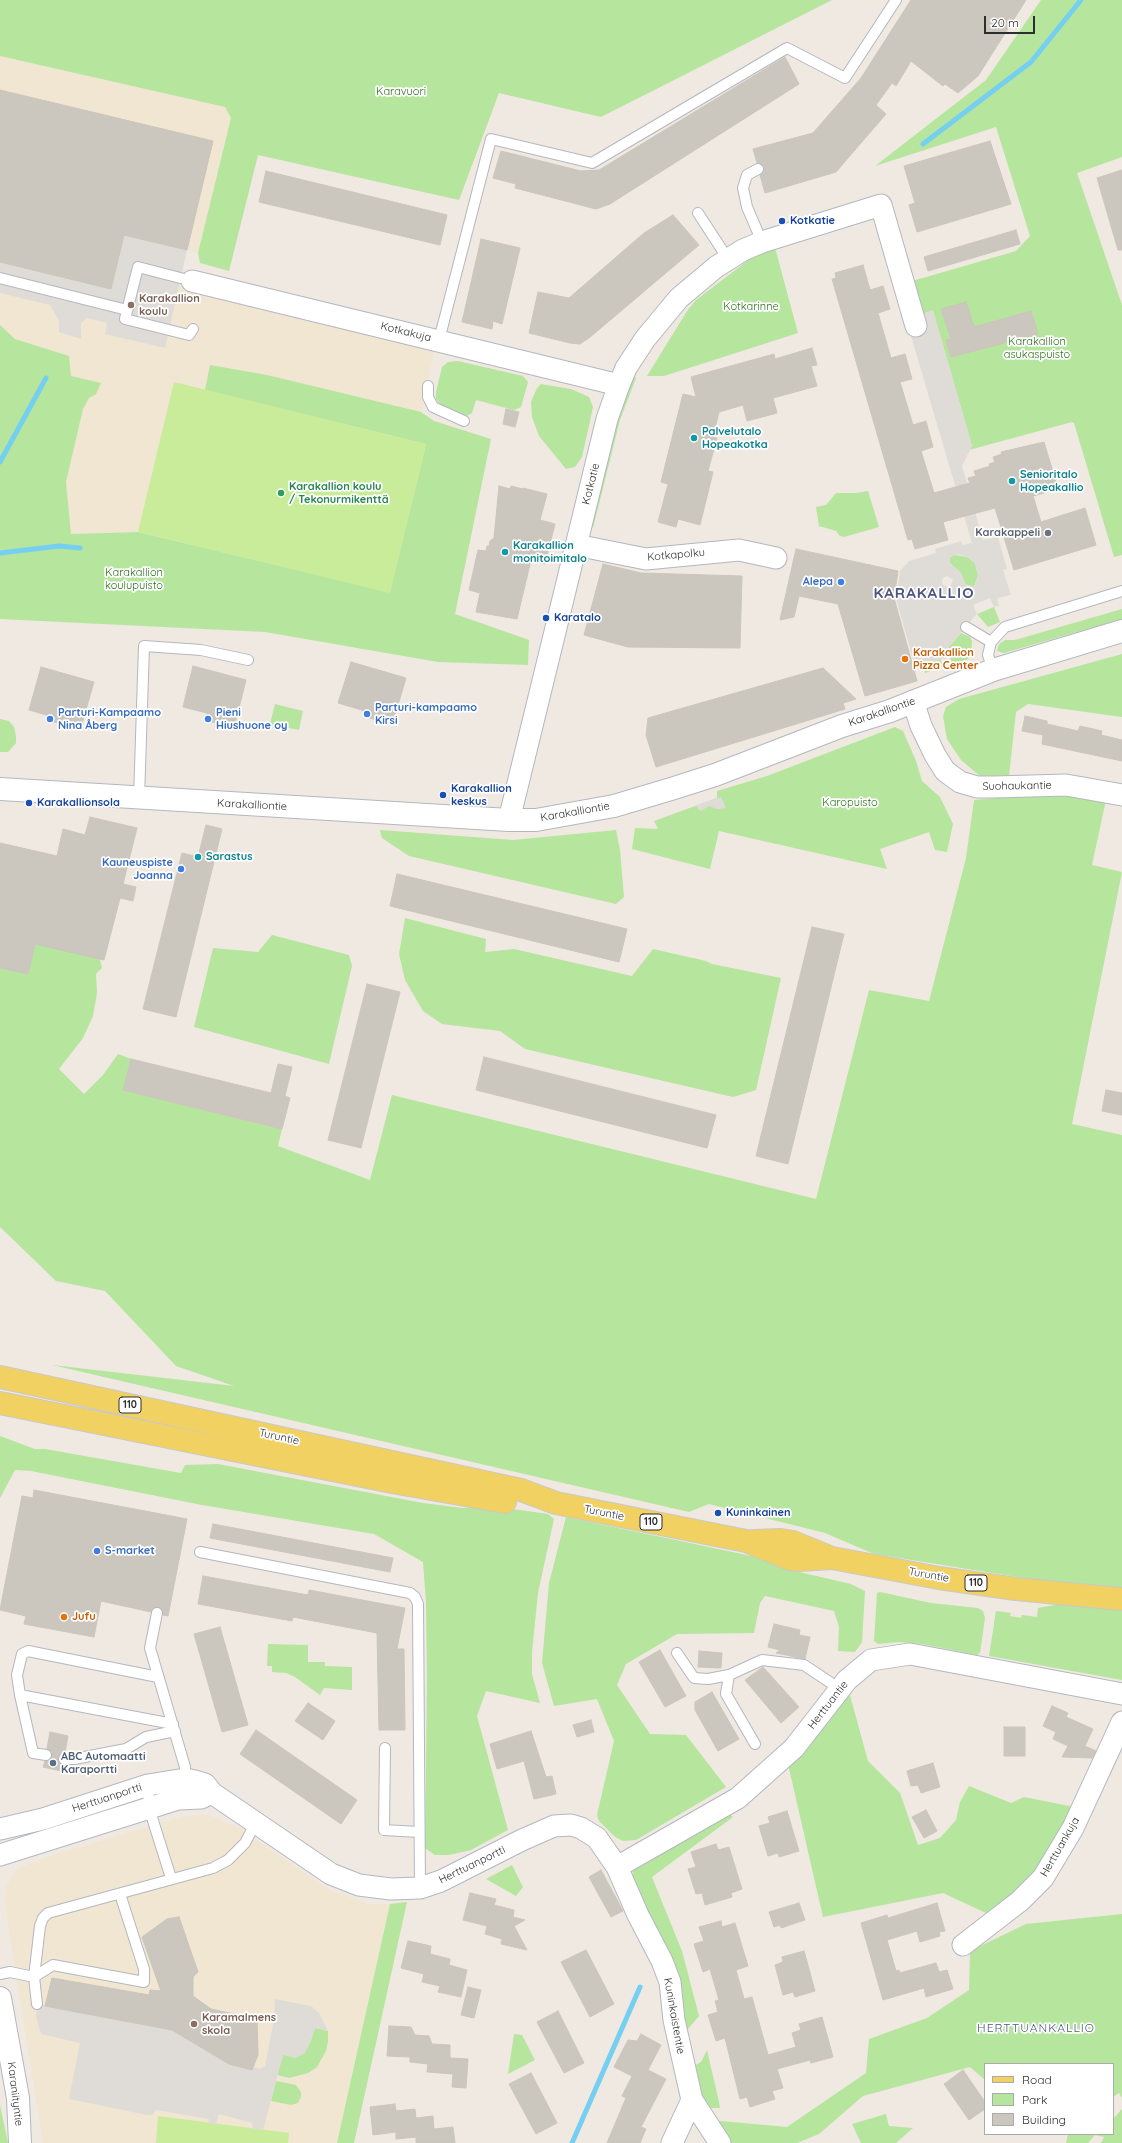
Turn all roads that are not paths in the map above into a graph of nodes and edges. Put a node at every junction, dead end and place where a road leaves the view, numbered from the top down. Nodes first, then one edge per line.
1 (896, 0) edge
2 (758, 168) dead end
3 (698, 213) dead end
4 (762, 242) junction
5 (728, 260) junction
6 (0, 278) edge
7 (192, 280) joint
8 (127, 310) junction
9 (916, 326) dead end
10 (193, 329) dead end
11 (439, 340) junction
12 (619, 385) junction
13 (428, 386) dead end
14 (464, 421) dead end
15 (576, 545) junction
16 (776, 558) dead end
17 (1122, 591) edge
18 (966, 627) dead end
19 (1122, 631) edge
20 (991, 642) junction
21 (248, 660) dead end
22 (993, 670) junction
23 (913, 701) junction
24 (0, 789) edge
25 (1122, 795) edge
26 (139, 798) junction
27 (509, 820) junction
28 (0, 1362) edge
29 (0, 1377) edge
30 (0, 1403) edge
31 (259, 1433) junction
32 (556, 1503) junction
33 (200, 1552) dead end
34 (1122, 1599) edge
35 (157, 1613) dead end
36 (677, 1653) dead end
37 (729, 1675) junction
38 (158, 1677) junction
39 (840, 1689) junction
40 (1122, 1694) edge
41 (20, 1695) junction
42 (1122, 1722) edge
43 (174, 1727) junction
44 (756, 1744) dead end
45 (385, 1748) dead end
46 (46, 1755) dead end
47 (64, 1759) dead end
48 (148, 1784) junction
49 (185, 1789) junction
50 (149, 1808) junction
51 (256, 1822) junction
52 (0, 1829) edge
53 (419, 1832) junction
54 (0, 1855) edge
55 (617, 1867) junction
56 (171, 1878) junction
57 (420, 1888) junction
58 (120, 1894) junction
59 (963, 1945) dead end
60 (0, 1974) edge
61 (34, 1977) junction
62 (0, 1998) edge
63 (37, 2004) dead end
64 (0, 2079) edge
65 (692, 2100) junction
66 (19, 2143) edge
67 (672, 2143) edge
68 (720, 2143) edge

1 - 11 lane
2 - 4 lane
3 - 5 lane
4 - 5 street, Kotkatie
4 - 9 street, Kotkatie
5 - 12 street, Kotkatie
6 - 8 lane
7 - 8 lane
7 - 11 street, Kotkakuja
8 - 10 lane
11 - 12 street, Kotkakuja
12 - 15 street, Kotkatie
13 - 14 lane
15 - 16 street, Kotkapolku
15 - 27 street, Kotkatie
17 - 20 lane
18 - 20 lane
19 - 22 street, Karakalliontie
20 - 22 lane
21 - 26 lane
22 - 23 street, Karakalliontie
23 - 25 street, Suohaukantie
23 - 27 street, Karakalliontie
24 - 26 street, Karakalliontie
26 - 27 street, Karakalliontie
28 - 31 main road
29 - 31 main road, Turuntie / 110
30 - 32 main road, Turuntie / 110
31 - 32 main road, Turuntie / 110
32 - 34 main road, Turuntie / 110
33 - 53 lane
35 - 38 lane
36 - 37 lane
37 - 39 lane
37 - 44 lane
38 - 41 lane
38 - 43 lane
39 - 40 street, Herttuantie
39 - 55 street, Herttuantie
41 - 43 lane
41 - 46 lane
42 - 59 street, Herttuankuja
43 - 47 lane
43 - 49 lane
45 - 53 lane
48 - 49 street, Herttuanportti
48 - 50 lane
48 - 52 street, Herttuanportti
49 - 50 street, Herttuanportti
49 - 51 street, Herttuanportti
50 - 54 street, Herttuanportti
50 - 56 lane
51 - 56 lane
51 - 57 street, Herttuanportti
53 - 57 lane
55 - 57 street, Herttuanportti
55 - 65 street, Kuninkaistentie
56 - 58 lane
58 - 61 lane
58 - 61 lane
60 - 61 lane
61 - 63 lane
62 - 66 street, Karaniityntie
64 - 66 street, Karaniityntie
65 - 67 street
65 - 68 street, Kuninkaistentie

